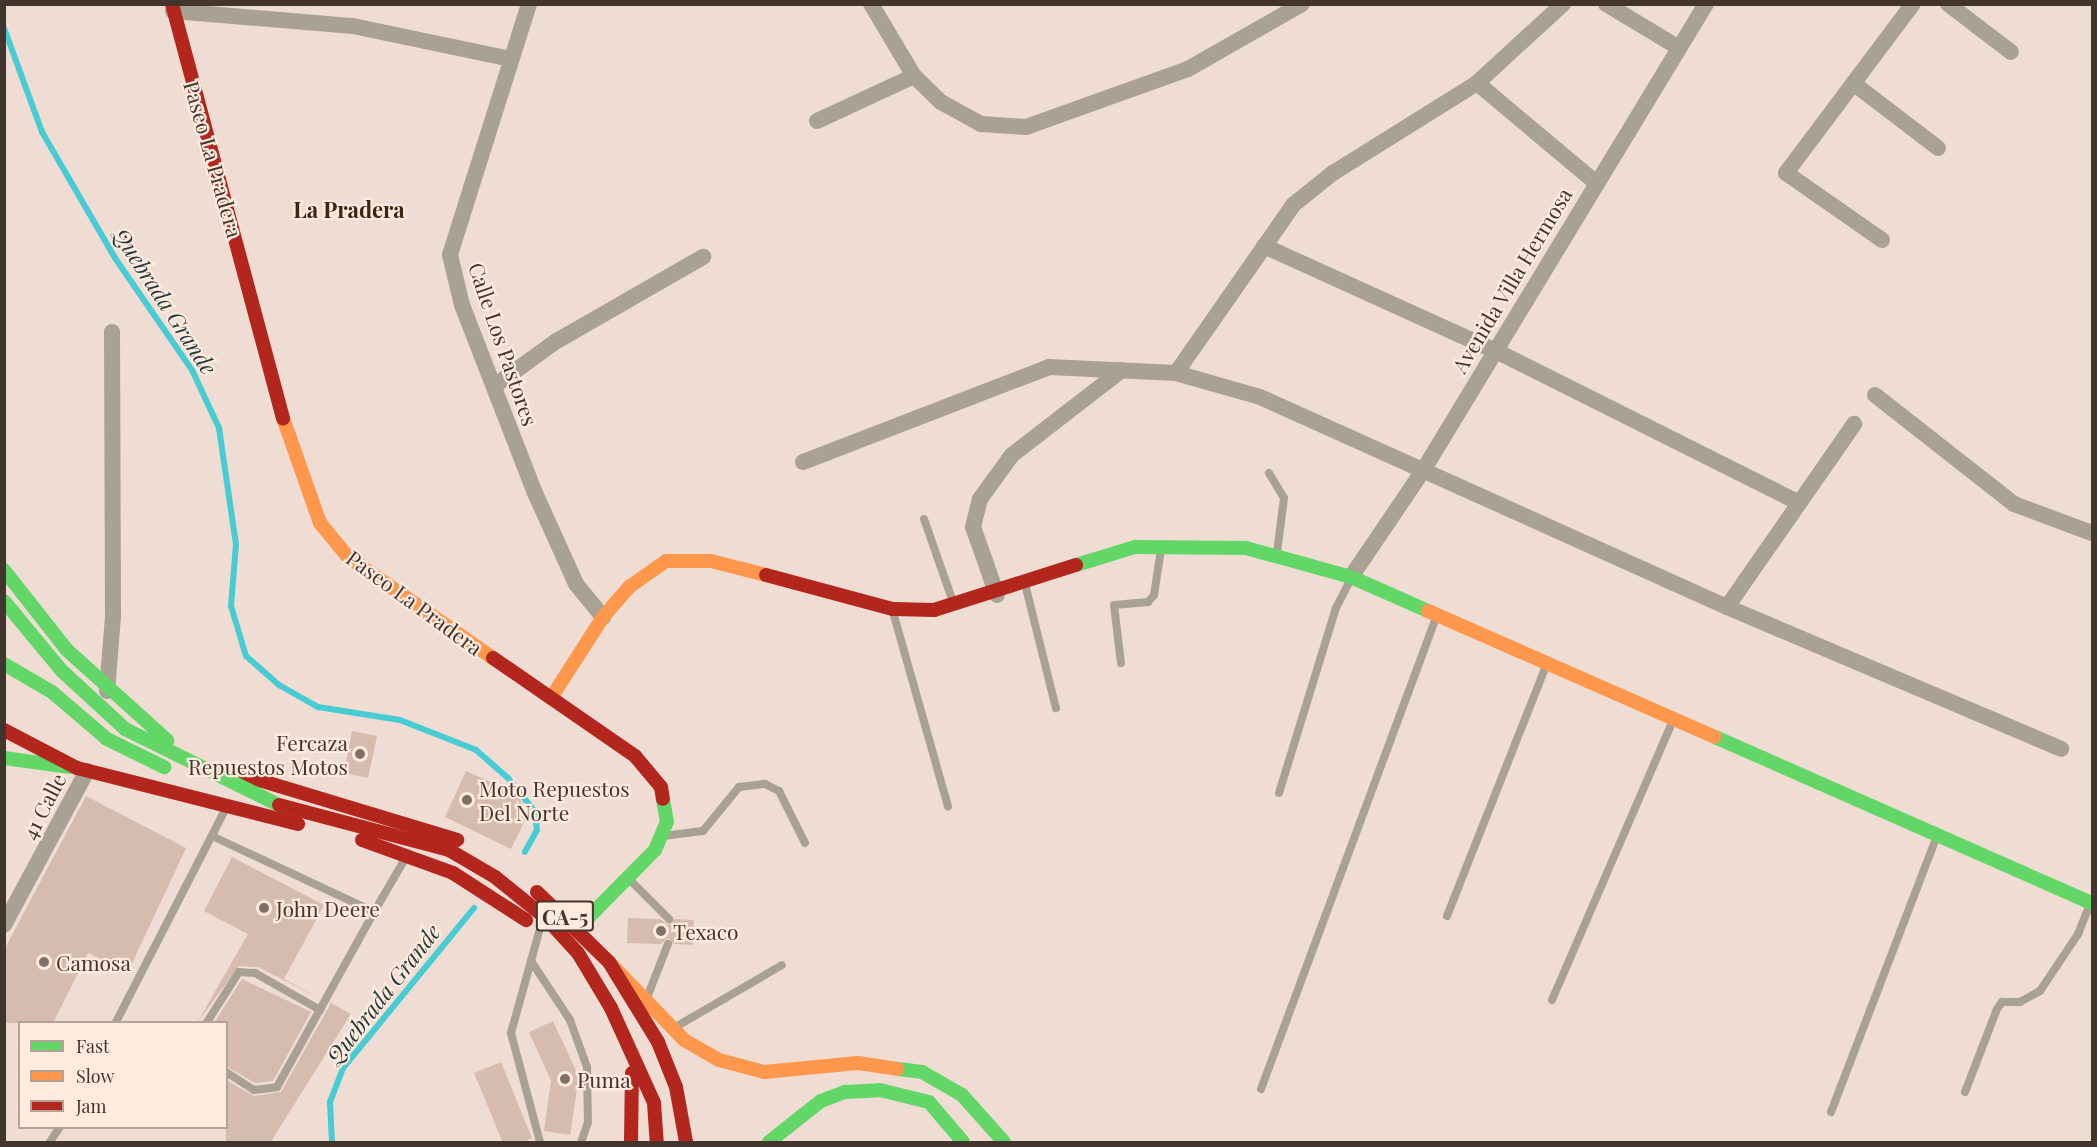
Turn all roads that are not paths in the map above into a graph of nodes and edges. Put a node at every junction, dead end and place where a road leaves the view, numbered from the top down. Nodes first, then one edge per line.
1 (529, 4) edge
2 (871, 4) edge
3 (1302, 4) edge
4 (1563, 4) edge
5 (1606, 4) edge
6 (1706, 4) edge
7 (1913, 4) edge
8 (1947, 4) edge
9 (172, 8) edge
10 (1676, 46) junction
11 (2011, 52) dead end
12 (511, 59) junction
13 (914, 76) junction
14 (1477, 82) junction
15 (1853, 83) junction
16 (817, 122) dead end
17 (1938, 148) dead end
18 (1595, 182) junction
19 (1881, 240) dead end
20 (1264, 246) junction
21 (703, 257) dead end
22 (112, 332) dead end
23 (1496, 351) junction
24 (1122, 370) junction
25 (1176, 373) junction
26 (497, 384) junction
27 (1875, 395) dead end
28 (1854, 424) dead end
29 (803, 462) dead end
30 (1424, 469) junction
31 (1269, 473) dead end
32 (1799, 503) junction
33 (924, 519) dead end
34 (2092, 533) edge
35 (1161, 545) junction
36 (1277, 553) junction
37 (4, 570) edge
38 (1351, 577) junction
39 (1025, 584) junction
40 (997, 595) junction
41 (4, 601) edge
42 (1727, 607) junction
43 (954, 608) junction
44 (893, 609) junction
45 (1437, 615) junction
46 (603, 617) junction
47 (1121, 663) dead end
48 (4, 664) edge
49 (1547, 664) junction
50 (107, 691) junction
51 (551, 698) junction
52 (1056, 708) dead end
53 (1673, 720) junction
54 (4, 730) edge
55 (2061, 749) dead end
56 (4, 758) edge
57 (82, 769) junction
58 (1279, 793) dead end
59 (332, 804) junction
60 (948, 806) dead end
61 (227, 807) junction
62 (1938, 835) junction
63 (212, 836) junction
64 (663, 836) junction
65 (806, 843) dead end
66 (406, 856) junction
67 (628, 878) junction
68 (2092, 903) edge
69 (374, 912) junction
70 (1447, 916) dead end
71 (669, 919) dead end
72 (4, 925) edge
73 (579, 927) junction
74 (539, 932) junction
75 (668, 944) dead end
76 (531, 961) junction
77 (609, 962) junction
78 (782, 965) dead end
79 (1552, 1000) dead end
80 (645, 1004) junction
81 (320, 1010) junction
82 (117, 1021) edge
83 (208, 1021) edge
84 (671, 1029) junction
85 (228, 1073) edge
86 (632, 1073) junction
87 (1261, 1089) dead end
88 (1965, 1092) dead end
89 (883, 1108) dead end
90 (1832, 1112) dead end
91 (912, 1115) dead end
92 (928, 1127) dead end
93 (58, 1129) edge
94 (50, 1143) edge
95 (540, 1143) edge
96 (582, 1143) edge
97 (631, 1143) edge
98 (652, 1143) edge
99 (657, 1143) edge
100 (686, 1143) edge
101 (769, 1143) edge
102 (942, 1143) edge
103 (963, 1143) edge
104 (1004, 1143) edge

1 - 12 street, Calle Los Pastores
2 - 13 street
3 - 13 street
4 - 14 street
5 - 10 street
6 - 10 street, Avenida Villa Hermosa
7 - 15 street
8 - 11 street
9 - 12 street
9 - 51 main road, Paseo La Pradera
10 - 18 street, Avenida Villa Hermosa
12 - 26 street, Calle Los Pastores
13 - 16 street
14 - 18 street
14 - 20 street
15 - 17 street
15 - 19 street
18 - 23 street, Avenida Villa Hermosa
20 - 23 street
20 - 25 street
21 - 26 street
22 - 50 street
23 - 30 street, Avenida Villa Hermosa
23 - 32 street
24 - 25 street
24 - 29 street
24 - 40 street
25 - 30 street
26 - 46 street, Calle Los Pastores
27 - 34 street
28 - 32 street
30 - 38 street, Avenida Villa Hermosa
30 - 42 street
31 - 36 lane
32 - 42 street
33 - 43 lane
35 - 36 main road
35 - 39 main road
35 - 47 lane
36 - 38 main road
37 - 50 main road, CA-5
38 - 45 main road
38 - 58 lane
39 - 40 main road
39 - 52 lane
40 - 43 main road
41 - 99 main road, bridge
42 - 55 street
43 - 44 main road
44 - 46 main road
44 - 60 lane
45 - 49 main road
45 - 87 lane
46 - 51 main road
48 - 59 main road
49 - 53 main road
49 - 70 lane
50 - 59 main road, CA-5
51 - 64 main road, Paseo La Pradera
53 - 62 main road
53 - 79 lane
54 - 57 main road, CA-5
56 - 57 main road
57 - 61 main road, CA-5
57 - 72 street, 41 Calle
59 - 73 main road, CA-5
61 - 63 lane
61 - 66 main road, CA-5
62 - 68 main road
62 - 90 lane
63 - 69 lane
63 - 82 lane
64 - 65 lane
64 - 67 main road
66 - 69 lane
66 - 74 main road, CA-5
67 - 71 lane
67 - 73 main road
68 - 88 lane
69 - 81 lane
73 - 77 main road, CA-5
74 - 76 lane
74 - 86 main road, CA-5
75 - 80 lane
76 - 95 lane
76 - 96 lane
77 - 80 main road
77 - 100 main road, CA-5
78 - 84 lane
80 - 84 main road
81 - 83 lane
81 - 85 lane
84 - 104 main road
86 - 97 main road
86 - 98 main road
89 - 91 main road
92 - 102 main road
93 - 94 lane
101 - 103 main road

